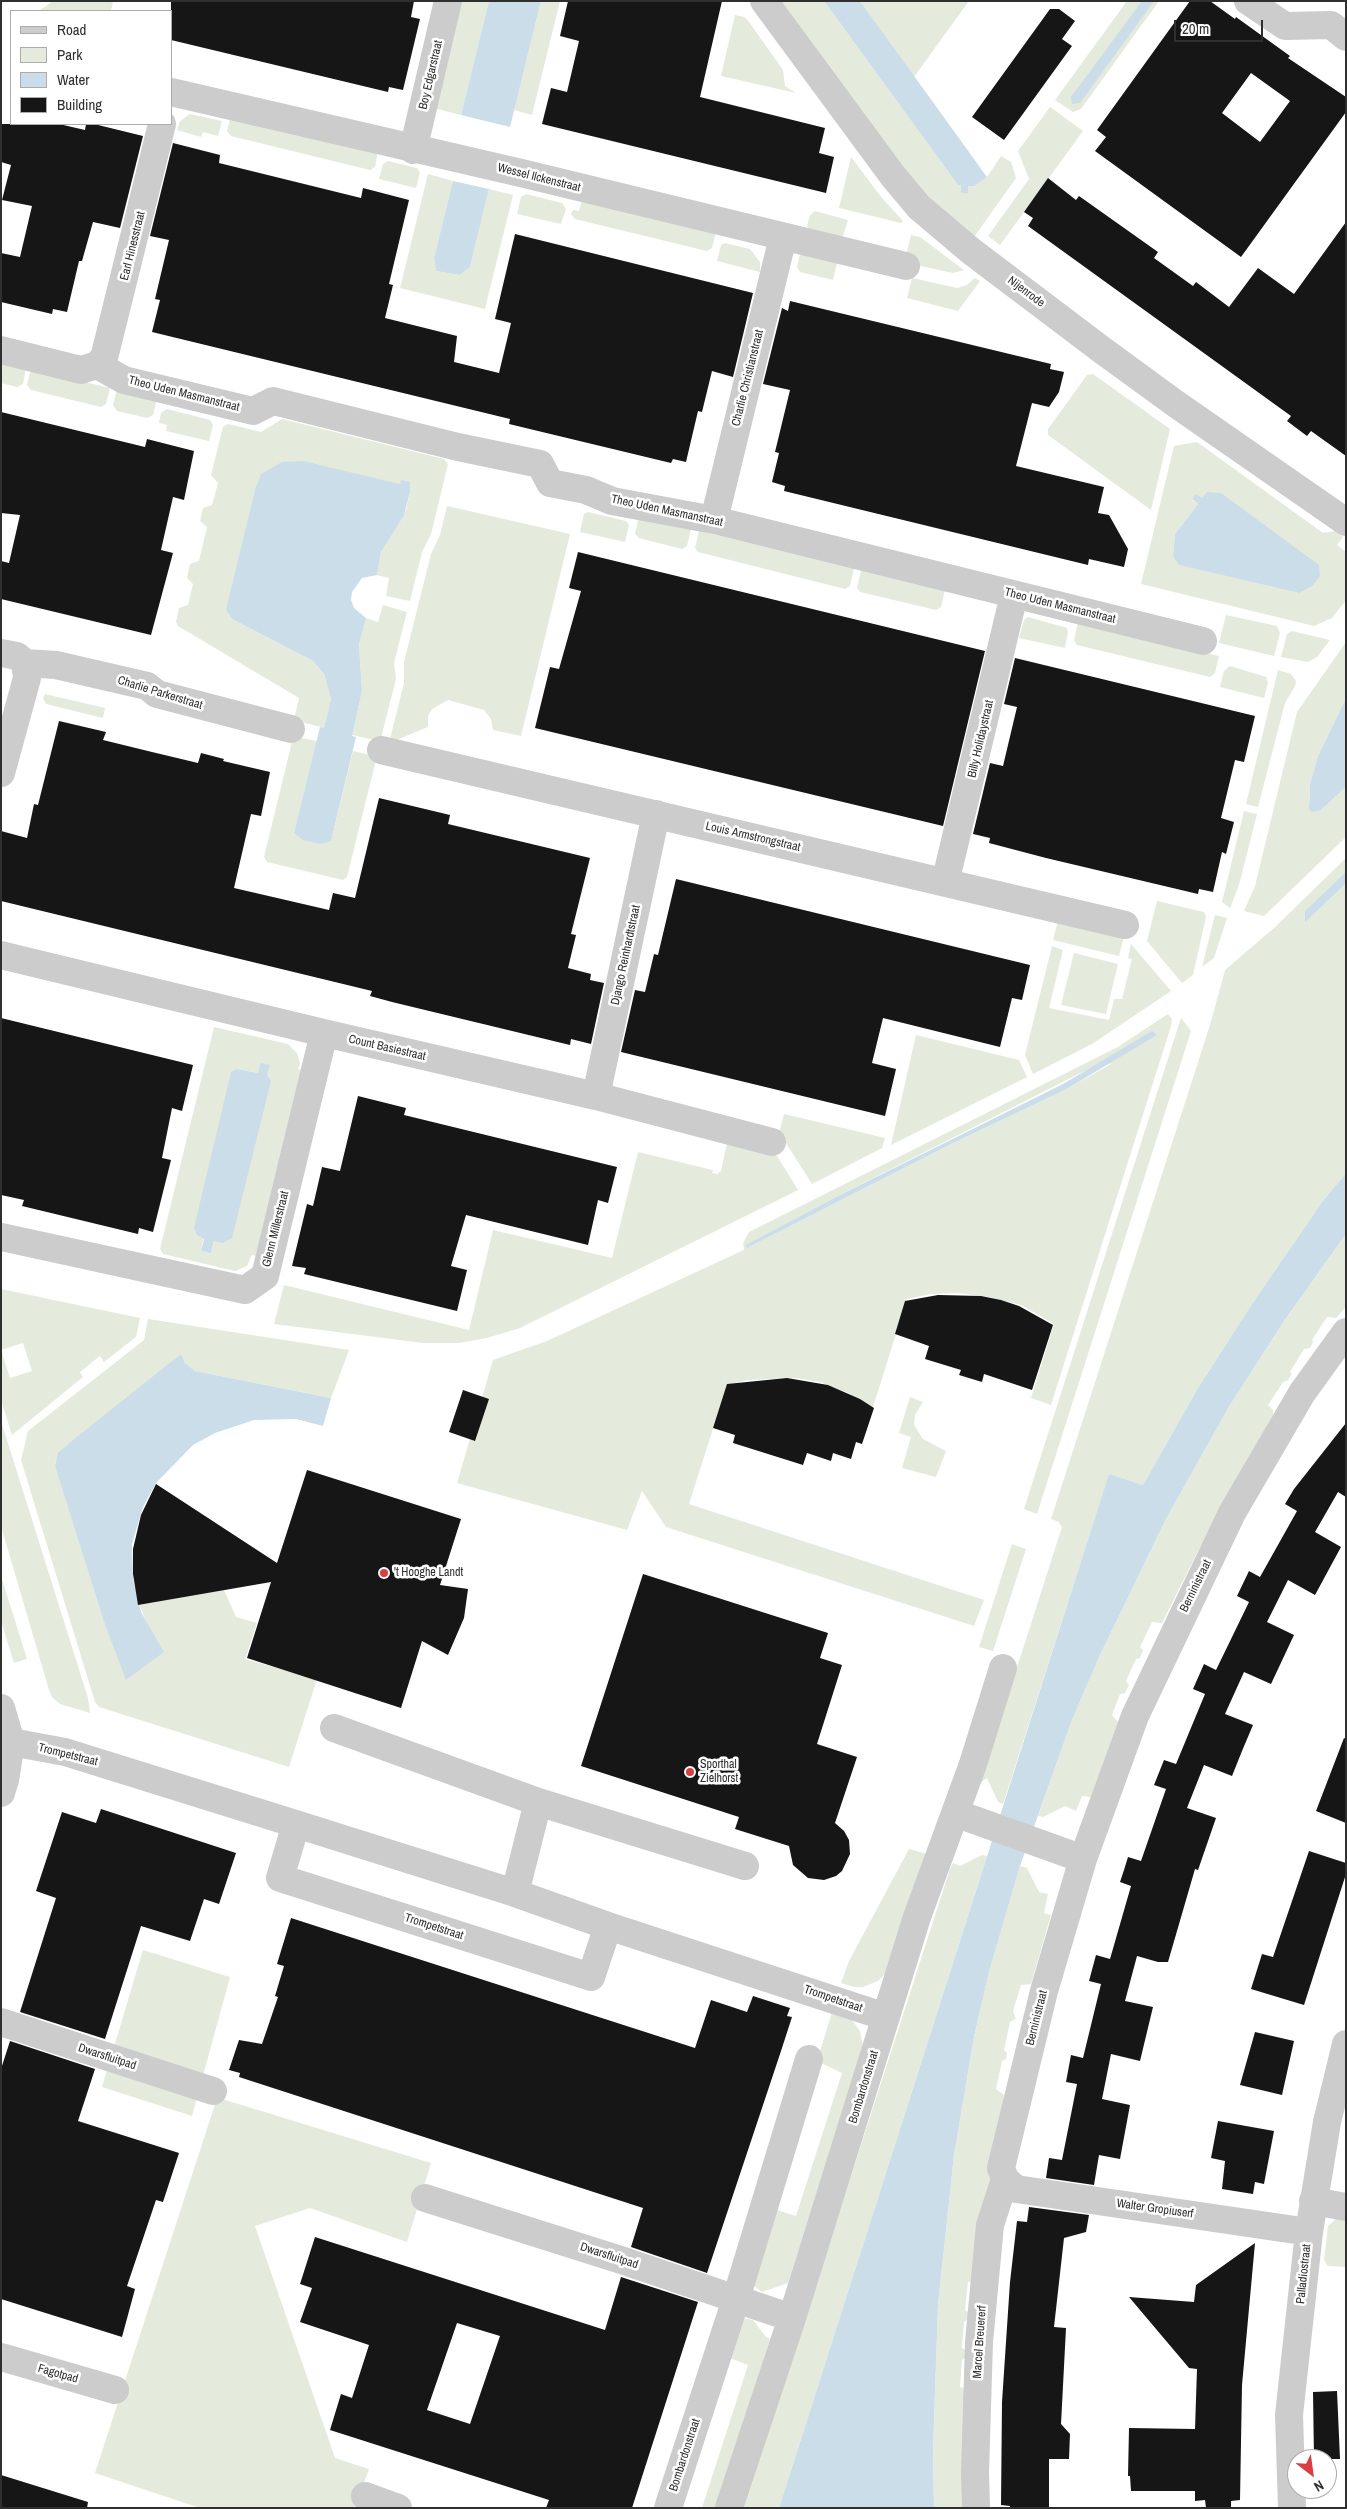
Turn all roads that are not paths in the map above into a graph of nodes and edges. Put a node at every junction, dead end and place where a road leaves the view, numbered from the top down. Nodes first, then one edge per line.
1 (448, 1) edge
2 (764, 1) edge
3 (1248, 1) edge
4 (1346, 36) edge
5 (172, 92) edge
6 (162, 125) edge
7 (413, 150) junction
8 (783, 236) junction
9 (906, 266) dead end
10 (1, 350) edge
11 (97, 365) junction
12 (714, 520) junction
13 (1346, 522) edge
14 (1014, 596) junction
15 (1203, 641) dead end
16 (13, 658) edge
17 (291, 729) dead end
18 (381, 750) dead end
19 (1, 773) edge
20 (656, 814) junction
21 (945, 883) junction
22 (1125, 925) dead end
23 (1, 955) edge
24 (324, 1033) junction
25 (596, 1096) junction
26 (772, 1142) dead end
27 (1, 1237) edge
28 (1346, 1332) edge
29 (1003, 1668) dead end
30 (1, 1708) edge
31 (334, 1728) dead end
32 (11, 1742) junction
33 (1, 1793) edge
34 (538, 1802) junction
35 (955, 1813) junction
36 (296, 1824) junction
37 (1083, 1859) junction
38 (745, 1866) dead end
39 (515, 1893) junction
40 (608, 1926) junction
41 (886, 2017) junction
42 (1, 2022) edge
43 (1346, 2044) edge
44 (809, 2059) dead end
45 (212, 2091) dead end
46 (1005, 2179) junction
47 (425, 2198) dead end
48 (1313, 2201) junction
49 (1346, 2207) edge
50 (1309, 2232) junction
51 (736, 2299) junction
52 (792, 2318) junction
53 (1, 2357) edge
54 (115, 2390) dead end
55 (365, 2496) dead end
56 (398, 2508) edge
57 (668, 2508) edge
58 (729, 2508) edge
59 (976, 2508) edge
60 (1292, 2508) edge

1 - 7 street, Boy Edgarstraat
2 - 13 street, Nijenrode
3 - 4 street
5 - 7 street, Wessel Ilckenstraat
6 - 11 street, Earl Hinesstraat
7 - 8 street, Wessel Ilckenstraat
8 - 9 street, Wessel Ilckenstraat
8 - 12 street, Charlie Christianstraat
10 - 11 street
11 - 12 street, Theo Uden Masmanstraat
12 - 14 street, Theo Uden Masmanstraat
14 - 15 street, Theo Uden Masmanstraat
14 - 21 street, Billy Holidaystraat
16 - 17 street, Charlie Parkerstraat
16 - 19 street
18 - 20 street, Louis Armstrongstraat
20 - 21 street, Louis Armstrongstraat
20 - 25 street, Django Reinhardtstraat
21 - 22 street, Louis Armstrongstraat
23 - 24 street, Count Basiestraat
24 - 25 street, Count Basiestraat
24 - 27 street, Glenn Millerstraat
25 - 26 street, Count Basiestraat
28 - 37 street, Berninistraat
29 - 35 street, Bombardonstraat
30 - 32 street
31 - 34 street
32 - 33 street
32 - 36 street, Trompetstraat
34 - 38 street
34 - 39 street
35 - 37 street
35 - 41 street, Bombardonstraat
36 - 39 street, Trompetstraat
36 - 40 street, Trompetstraat
37 - 46 street, Berninistraat
39 - 40 street, Trompetstraat
40 - 41 street, Trompetstraat
41 - 52 street, Bombardonstraat
42 - 45 street, Dwarsfluitpad
43 - 48 street, Palladiostraat
44 - 51 street, Bombardonstraat
46 - 50 street, Walter Gropiuserf
46 - 59 street, Marcel Breuererf
47 - 51 street, Dwarsfluitpad
48 - 49 street
48 - 50 street, Palladiostraat
50 - 60 street, Palladiostraat
51 - 52 street, Dwarsfluitpad
51 - 57 street, Bombardonstraat
52 - 58 street, Bombardonstraat
53 - 54 street, Fagotpad
55 - 56 street

